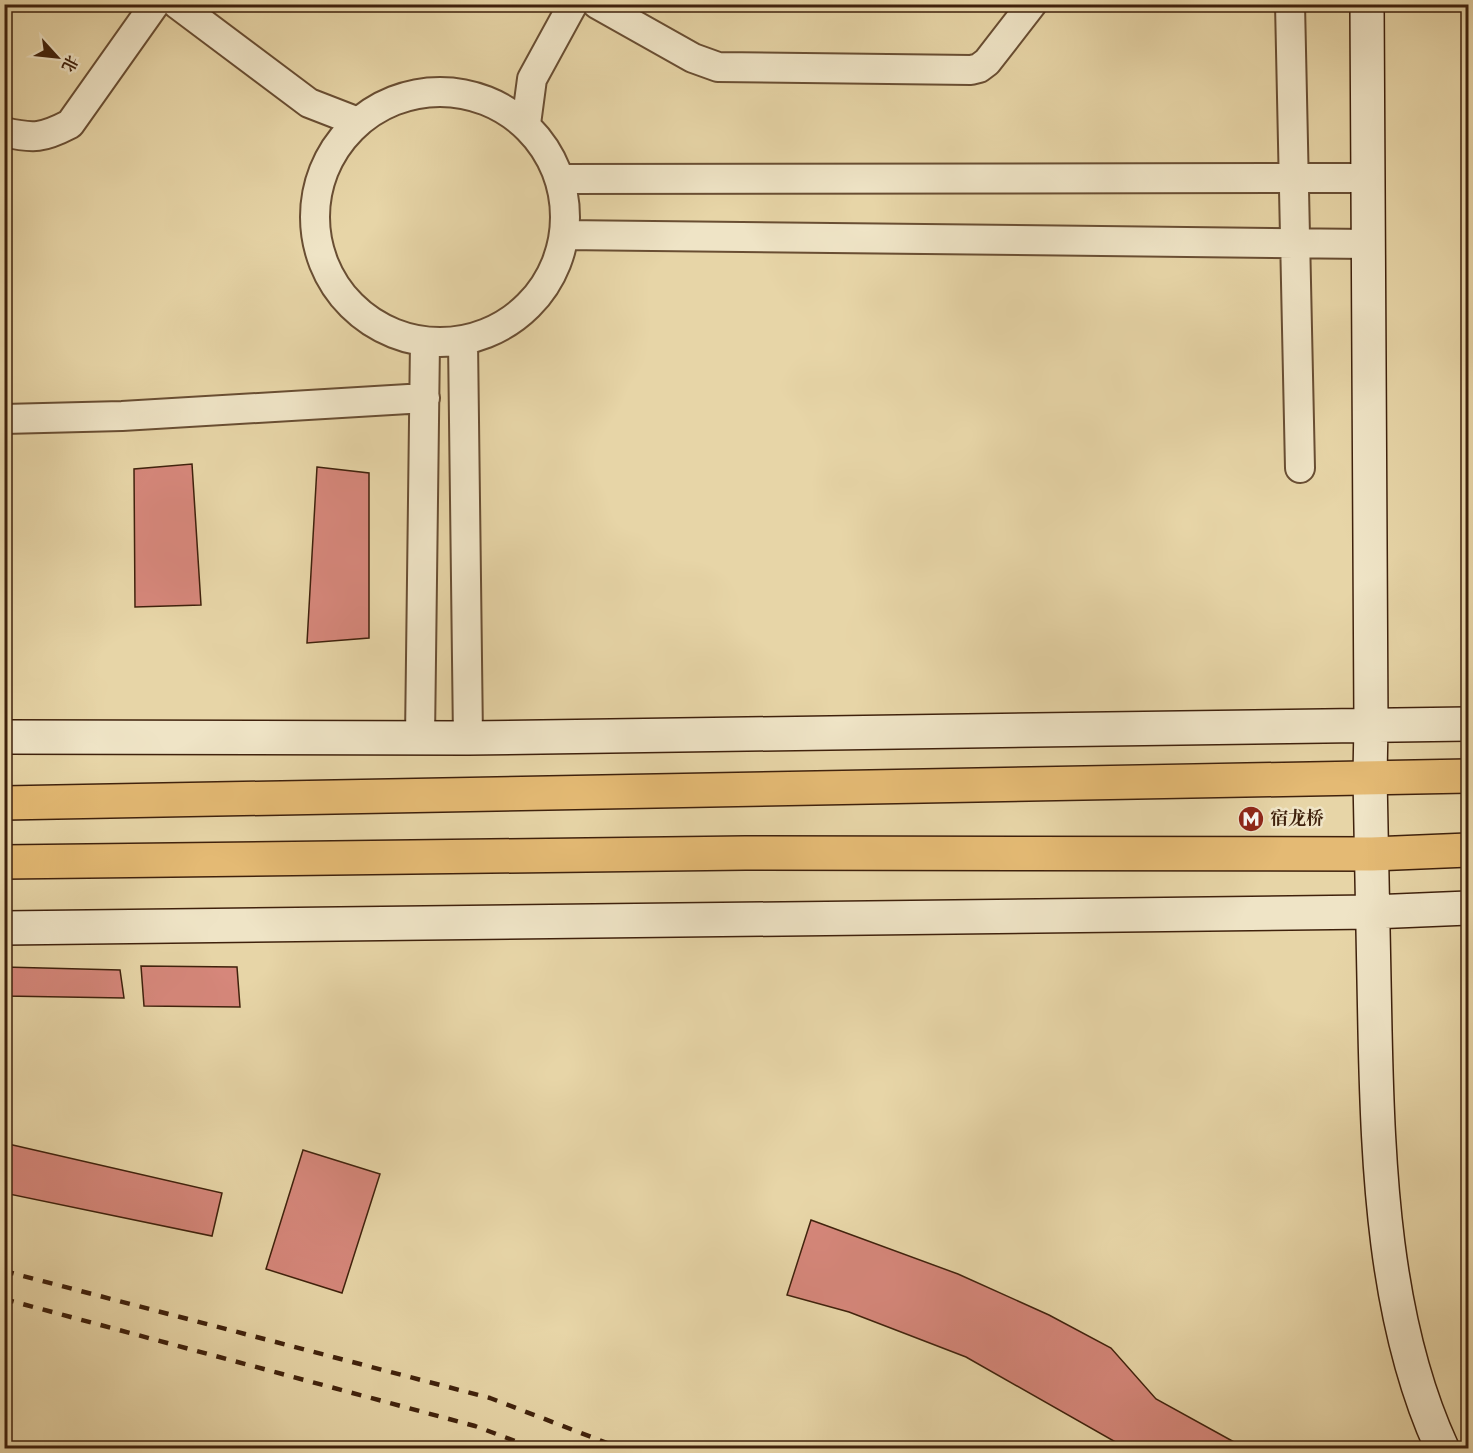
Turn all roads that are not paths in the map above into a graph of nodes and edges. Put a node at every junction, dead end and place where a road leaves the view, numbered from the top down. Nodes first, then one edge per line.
1 (155, 4) edge
2 (177, 4) edge
3 (573, 4) edge
4 (597, 4) edge
5 (1032, 4) edge
6 (1290, 4) edge
7 (1367, 4) edge
8 (532, 79) junction
9 (309, 103) junction
10 (493, 103) junction
11 (358, 123) junction
12 (526, 124) junction
13 (4, 132) edge
14 (331, 151) junction
15 (1368, 178) junction
16 (560, 179) junction
17 (1294, 180) junction
18 (564, 235) junction
19 (1370, 244) junction
20 (1295, 245) junction
21 (463, 340) junction
22 (425, 342) junction
23 (425, 398) junction
24 (4, 419) edge
25 (1300, 468) dead end
26 (1371, 724) junction
27 (1468, 724) edge
28 (4, 737) edge
29 (420, 738) junction
30 (468, 738) junction
31 (1468, 776) edge
32 (1370, 777) junction
33 (4, 803) edge
34 (1468, 850) edge
35 (1372, 854) junction
36 (4, 862) edge
37 (1468, 908) edge
38 (1372, 912) junction
39 (4, 928) edge
40 (1442, 1449) edge

1 - 13 street
2 - 9 street
3 - 8 street
4 - 5 street
6 - 17 street
7 - 15 street
8 - 10 street
8 - 12 street
9 - 11 street
9 - 14 street
10 - 11 street
10 - 12 street
11 - 14 street
12 - 16 street
14 - 22 street
15 - 17 street
15 - 19 street
16 - 17 street
16 - 18 street
17 - 20 street
18 - 20 street
18 - 21 street
19 - 20 street
19 - 26 street
20 - 25 street
21 - 22 street
21 - 30 street
22 - 23 street
23 - 24 street
23 - 29 street
26 - 27 street
26 - 30 street
26 - 32 street
28 - 29 street
29 - 30 street
31 - 32 main road
32 - 33 main road
32 - 35 street
34 - 35 main road
35 - 36 main road
35 - 38 street
37 - 38 street
38 - 39 street
38 - 40 street

